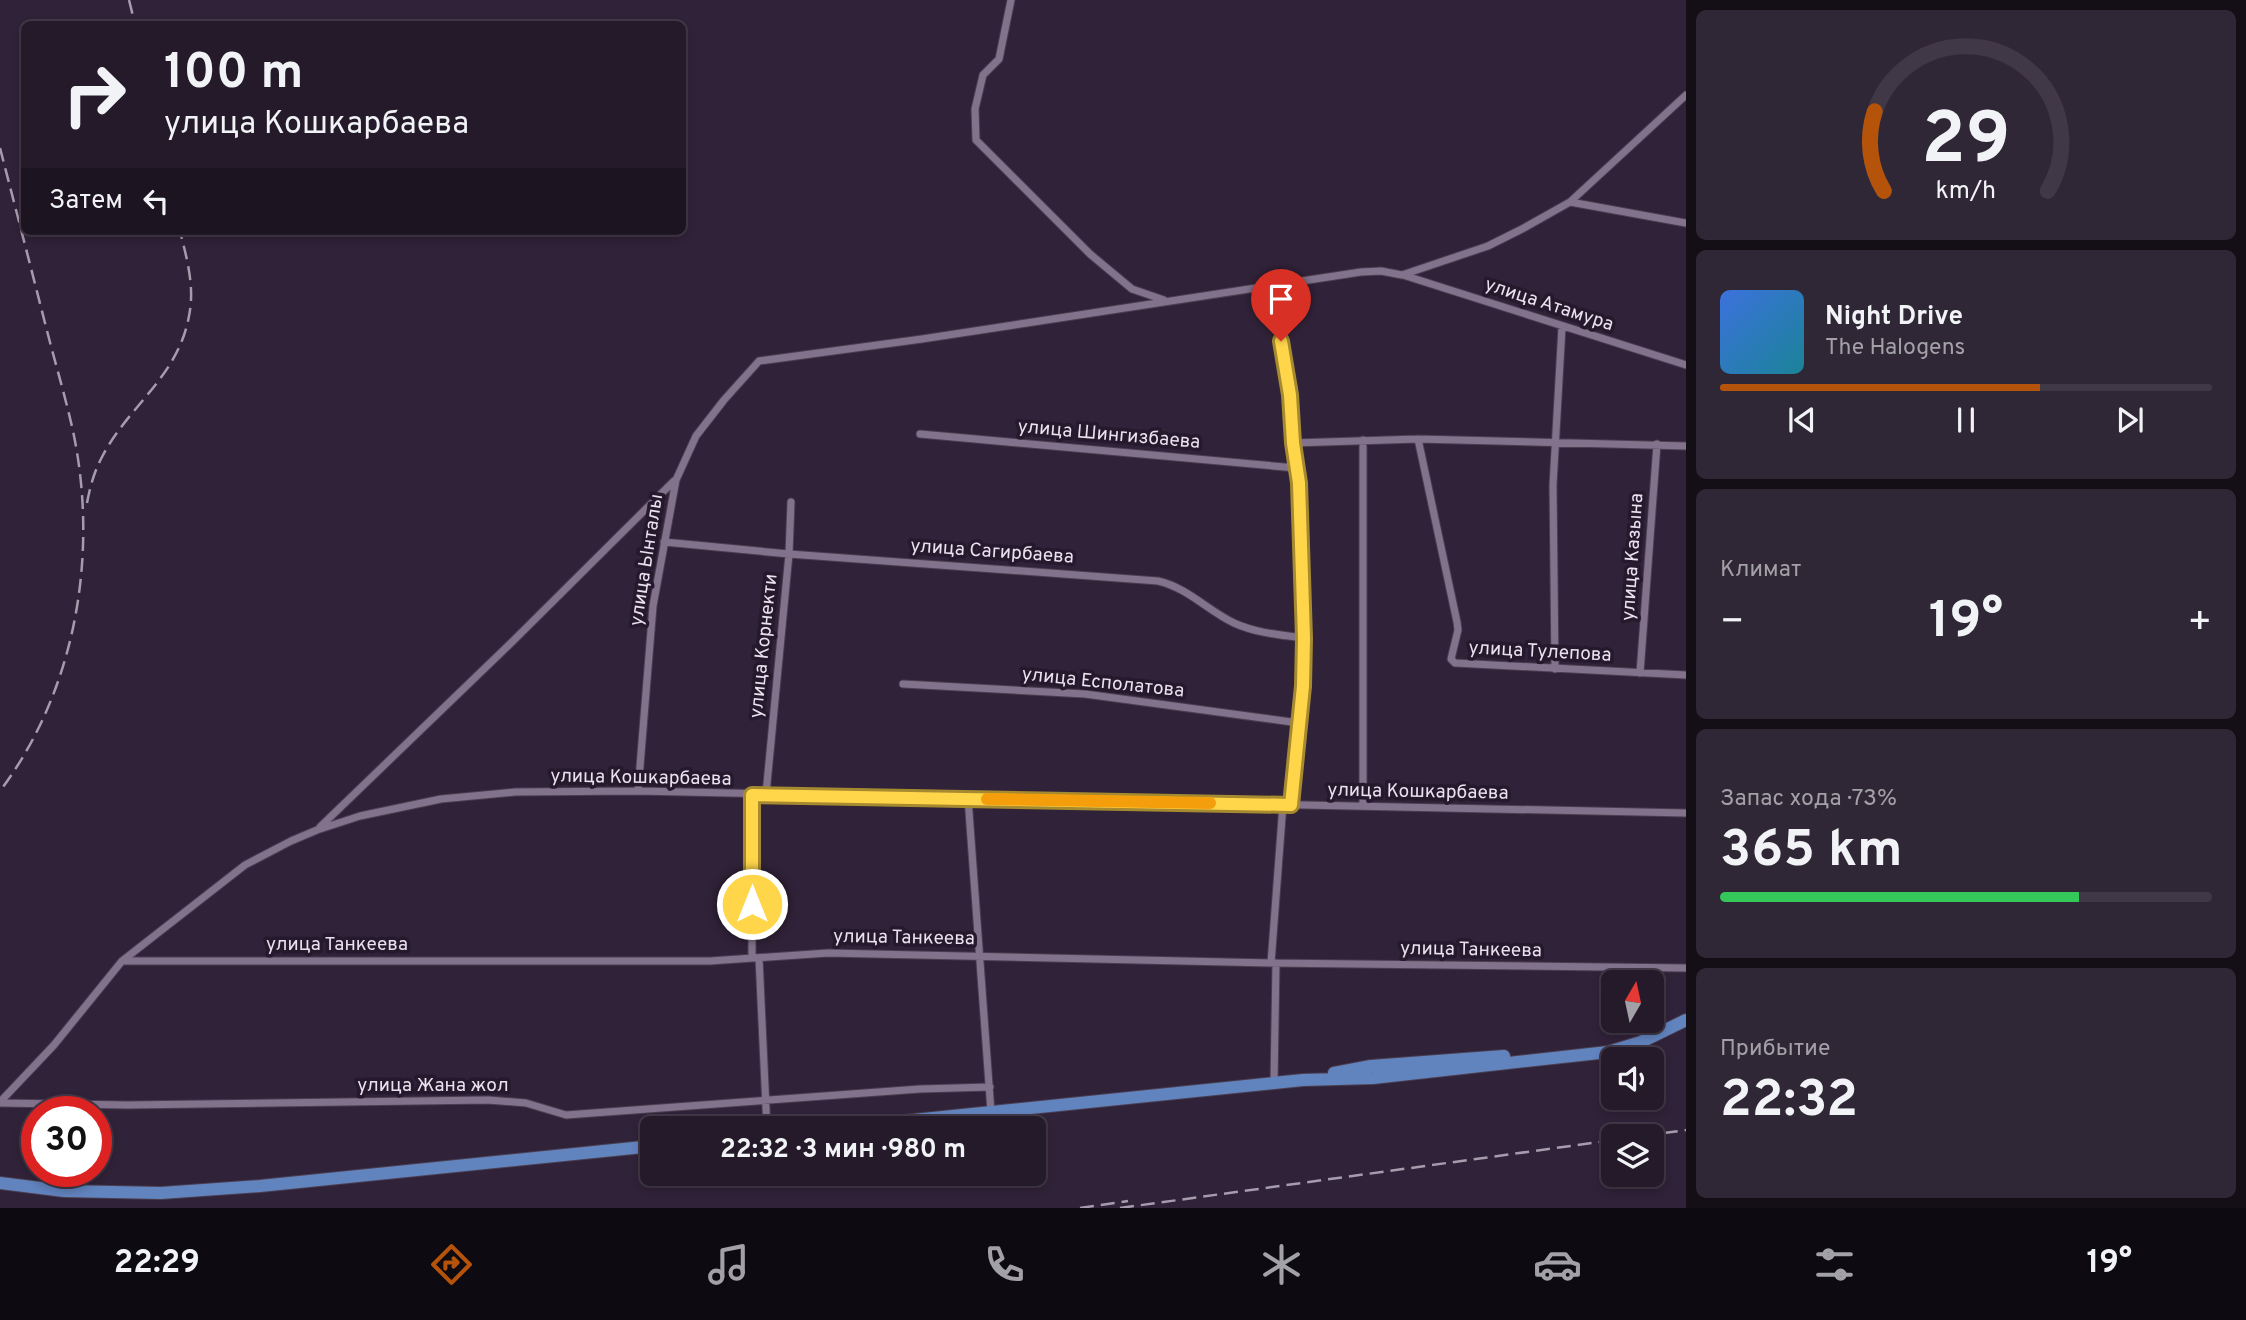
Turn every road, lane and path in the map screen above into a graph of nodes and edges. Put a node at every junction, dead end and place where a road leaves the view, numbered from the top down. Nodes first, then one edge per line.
1 (1011, 0) edge
2 (1686, 94) edge
3 (1570, 201) junction
4 (1686, 223) edge
5 (1402, 275) junction
6 (1271, 287) junction
7 (1166, 301) junction
8 (1562, 327) junction
9 (1686, 365) edge
10 (920, 434) dead end
11 (1418, 439) junction
12 (1363, 440) junction
13 (1555, 441) junction
14 (1293, 443) junction
15 (1657, 444) junction
16 (1686, 446) edge
17 (1296, 468) junction
18 (676, 480) junction
19 (791, 502) dead end
20 (664, 542) junction
21 (789, 554) junction
22 (1304, 638) junction
23 (1555, 669) junction
24 (1640, 673) junction
25 (1686, 675) edge
26 (903, 684) dead end
27 (1299, 723) junction
28 (638, 791) junction
29 (766, 794) junction
30 (752, 795) junction
31 (968, 799) junction
32 (1287, 804) junction
33 (1363, 806) junction
34 (1686, 813) edge
35 (317, 830) junction
36 (980, 955) junction
37 (756, 958) junction
38 (122, 961) junction
39 (1274, 963) junction
40 (1686, 968) edge
41 (1686, 1020) edge
42 (1274, 1083) junction
43 (990, 1087) junction
44 (766, 1101) junction
45 (0, 1102) edge
46 (992, 1112) junction
47 (767, 1116) edge
48 (953, 1116) edge
49 (640, 1147) edge
50 (0, 1183) edge

1 - 7 street
2 - 3 street
3 - 4 street
3 - 5 street
5 - 6 street
5 - 8 street, улица Атамура
6 - 7 street
6 - 14 street
7 - 18 street, улица Ынталы
8 - 9 street, улица Атамура
8 - 13 street
10 - 17 street, улица Шингизбаева
11 - 12 street
11 - 13 street
11 - 23 street, улица Тулепова
12 - 14 street
12 - 33 street
13 - 15 street
13 - 23 street
14 - 17 street
15 - 16 street
15 - 24 street, улица Казына
17 - 22 street
18 - 20 street, улица Ынталы
18 - 35 street
19 - 21 street, улица Корнекти
20 - 21 street, улица Сагирбаева
20 - 28 street, улица Ынталы
21 - 22 street, улица Сагирбаева
21 - 29 street, улица Корнекти
22 - 27 street
23 - 24 street, улица Тулепова
24 - 25 street, улица Тулепова
26 - 27 street, улица Есполатова
27 - 32 street
28 - 30 street, улица Кошкарбаева
28 - 35 street, улица Кошкарбаева
29 - 30 street, улица Кошкарбаева
29 - 31 street, улица Кошкарбаева
30 - 37 street
31 - 32 street, улица Кошкарбаева
31 - 36 street
32 - 33 street, улица Кошкарбаева
32 - 39 street
33 - 34 street, улица Кошкарбаева
35 - 38 street, улица Кошкарбаева
36 - 37 street, улица Танкеева
36 - 39 street, улица Танкеева
36 - 43 street
37 - 38 street, улица Танкеева
37 - 44 street
38 - 45 street, улица Кошкарбаева
39 - 40 street, улица Танкеева
39 - 42 street
41 - 42 main road
42 - 46 main road
43 - 44 street, улица Жана жол
43 - 46 street
44 - 45 street, улица Жана жол
44 - 47 street
46 - 48 main road
49 - 50 main road

